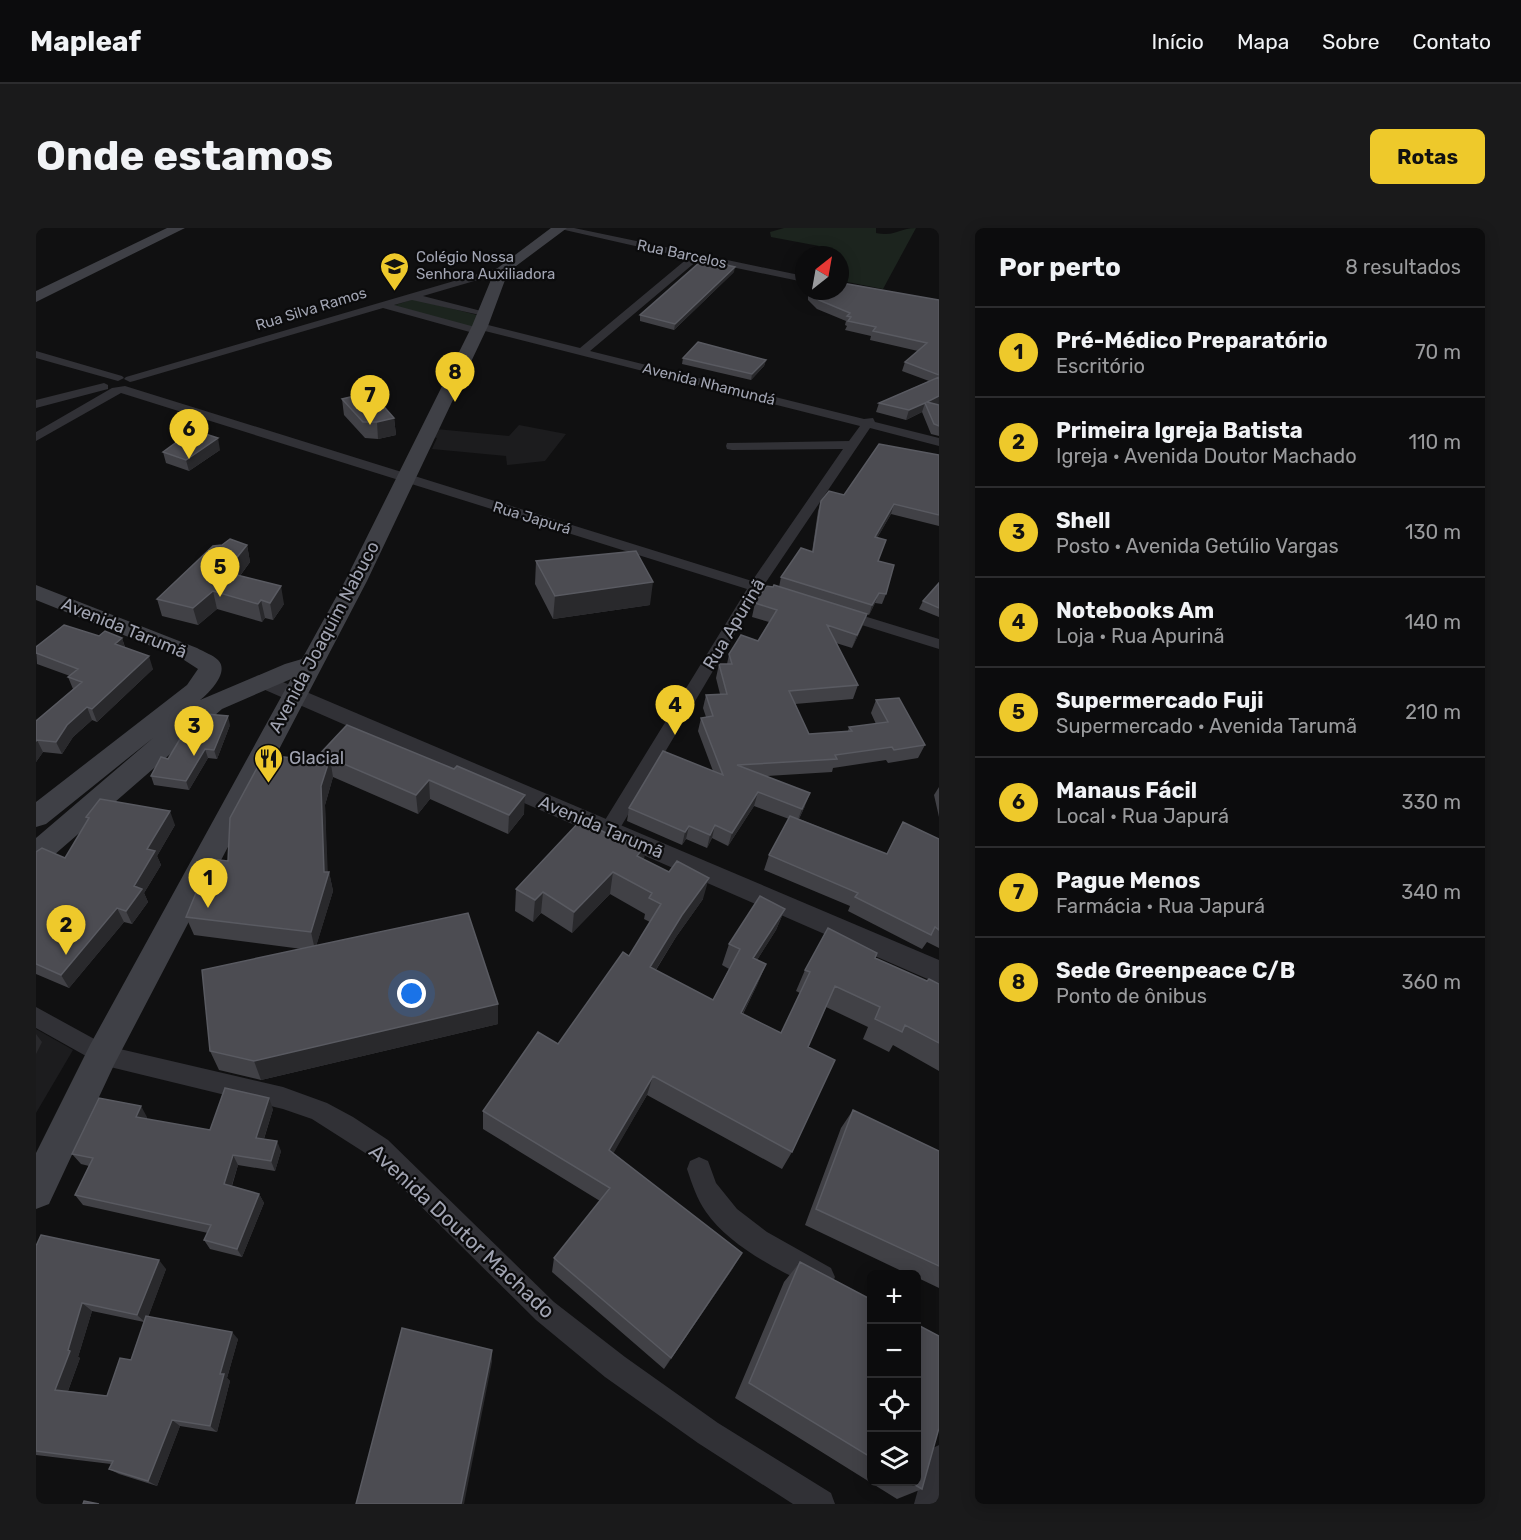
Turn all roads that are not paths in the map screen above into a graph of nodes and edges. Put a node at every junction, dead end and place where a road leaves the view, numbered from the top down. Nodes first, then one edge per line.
1 (178, 228) edge
2 (560, 228) edge
3 (695, 257) junction
4 (502, 270) junction
5 (795, 277) edge
6 (36, 297) edge
7 (412, 297) junction
8 (383, 305) junction
9 (481, 324) junction
10 (584, 350) junction
11 (36, 354) edge
12 (36, 362) edge
13 (119, 385) junction
14 (36, 404) edge
15 (868, 422) junction
16 (36, 437) edge
17 (939, 440) edge
18 (852, 445) junction
19 (732, 446) dead end
20 (407, 474) junction
21 (758, 583) junction
22 (36, 592) edge
23 (797, 595) edge
24 (939, 633) edge
25 (939, 644) edge
26 (309, 665) junction
27 (264, 681) junction
28 (295, 694) junction
29 (36, 817) edge
30 (609, 830) junction
31 (36, 854) edge
32 (939, 972) edge
33 (36, 1017) edge
34 (102, 1055) junction
35 (699, 1169) dead end
36 (36, 1191) edge
37 (842, 1287) edge
38 (939, 1460) edge
39 (820, 1504) edge
40 (929, 1504) edge

1 - 6 main road
2 - 3 street, Rua Barcelos
2 - 4 main road, Rua Silva Ramos
3 - 5 street, Rua Barcelos
3 - 10 street
4 - 7 street, Rua Silva Ramos
4 - 9 main road, Avenida Joaquim Nabuco
7 - 8 street, Rua Silva Ramos
7 - 9 street, Avenida Nhamundá
8 - 9 street, Avenida Nhamundá
8 - 13 street, Rua Silva Ramos
9 - 10 street, Avenida Nhamundá
9 - 20 main road, Avenida Joaquim Nabuco
10 - 15 street, Avenida Nhamundá
11 - 13 street, Rua Japurá
12 - 13 street, Rua Japurá
13 - 14 street, Rua Silva Ramos
13 - 16 street
13 - 20 street, Rua Japurá
15 - 17 street, Avenida Nhamundá
15 - 18 street, Rua Apurinã
18 - 19 street
18 - 21 street, Rua Apurinã
20 - 21 street, Rua Japurá
20 - 26 main road, Avenida Joaquim Nabuco
21 - 23 street, Rua Japurá
21 - 30 street, Rua Apurinã
22 - 29 main road, Avenida Tarumã
24 - 25 street
26 - 27 main road
26 - 28 main road, Avenida Joaquim Nabuco
27 - 28 street, Avenida Tarumã
27 - 31 main road
28 - 30 street, Avenida Tarumã
28 - 34 main road, Avenida Joaquim Nabuco
30 - 32 street, Avenida Tarumã
33 - 34 street, Avenida Doutor Machado
34 - 36 main road, Avenida Joaquim Nabuco
34 - 39 street, Avenida Doutor Machado
35 - 37 street
38 - 40 street

